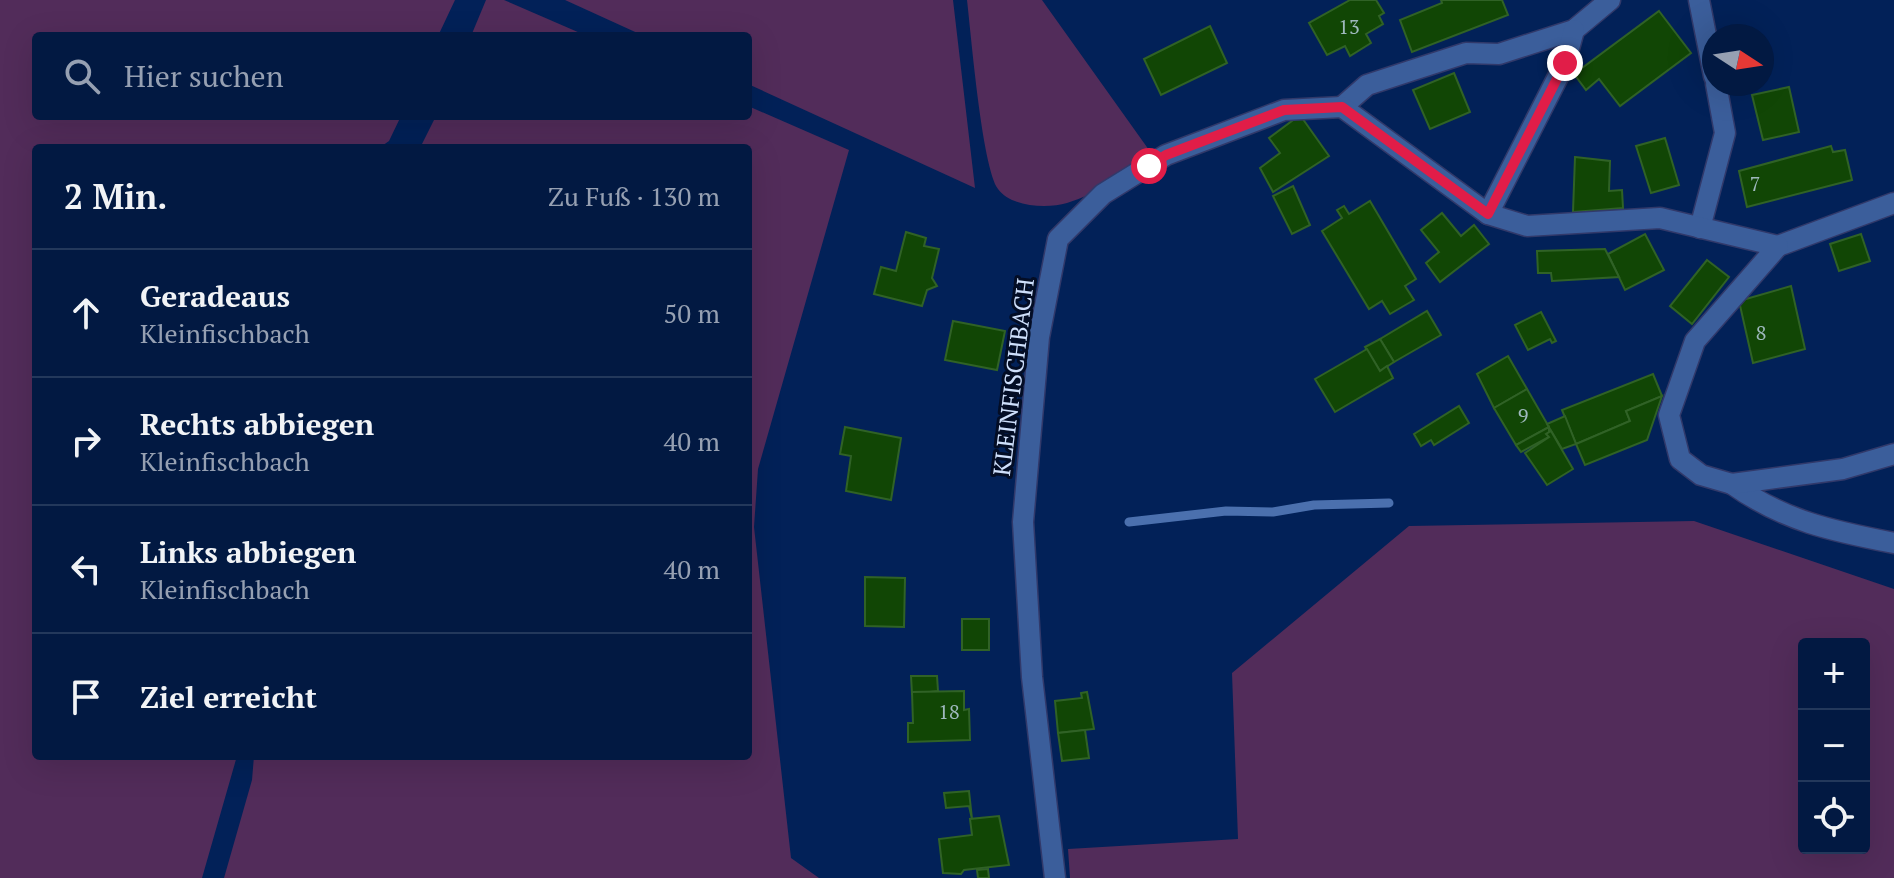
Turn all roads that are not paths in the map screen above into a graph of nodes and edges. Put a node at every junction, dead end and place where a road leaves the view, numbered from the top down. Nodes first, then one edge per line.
1 (1610, 0) edge
2 (1699, 0) edge
3 (1704, 24) edge
4 (1574, 30) junction
5 (1718, 96) edge
6 (1342, 107) junction
7 (1894, 203) edge
8 (1488, 214) junction
9 (1700, 228) junction
10 (1778, 246) junction
11 (1894, 454) edge
12 (1732, 484) junction
13 (1894, 543) edge
14 (1055, 878) edge

1 - 4 street
2 - 3 street
4 - 6 street
4 - 8 street
5 - 9 street
6 - 8 street
6 - 14 street, KLEINFISCHBACH
7 - 10 street
8 - 9 street
9 - 10 street
10 - 12 street
11 - 12 street
12 - 13 street

